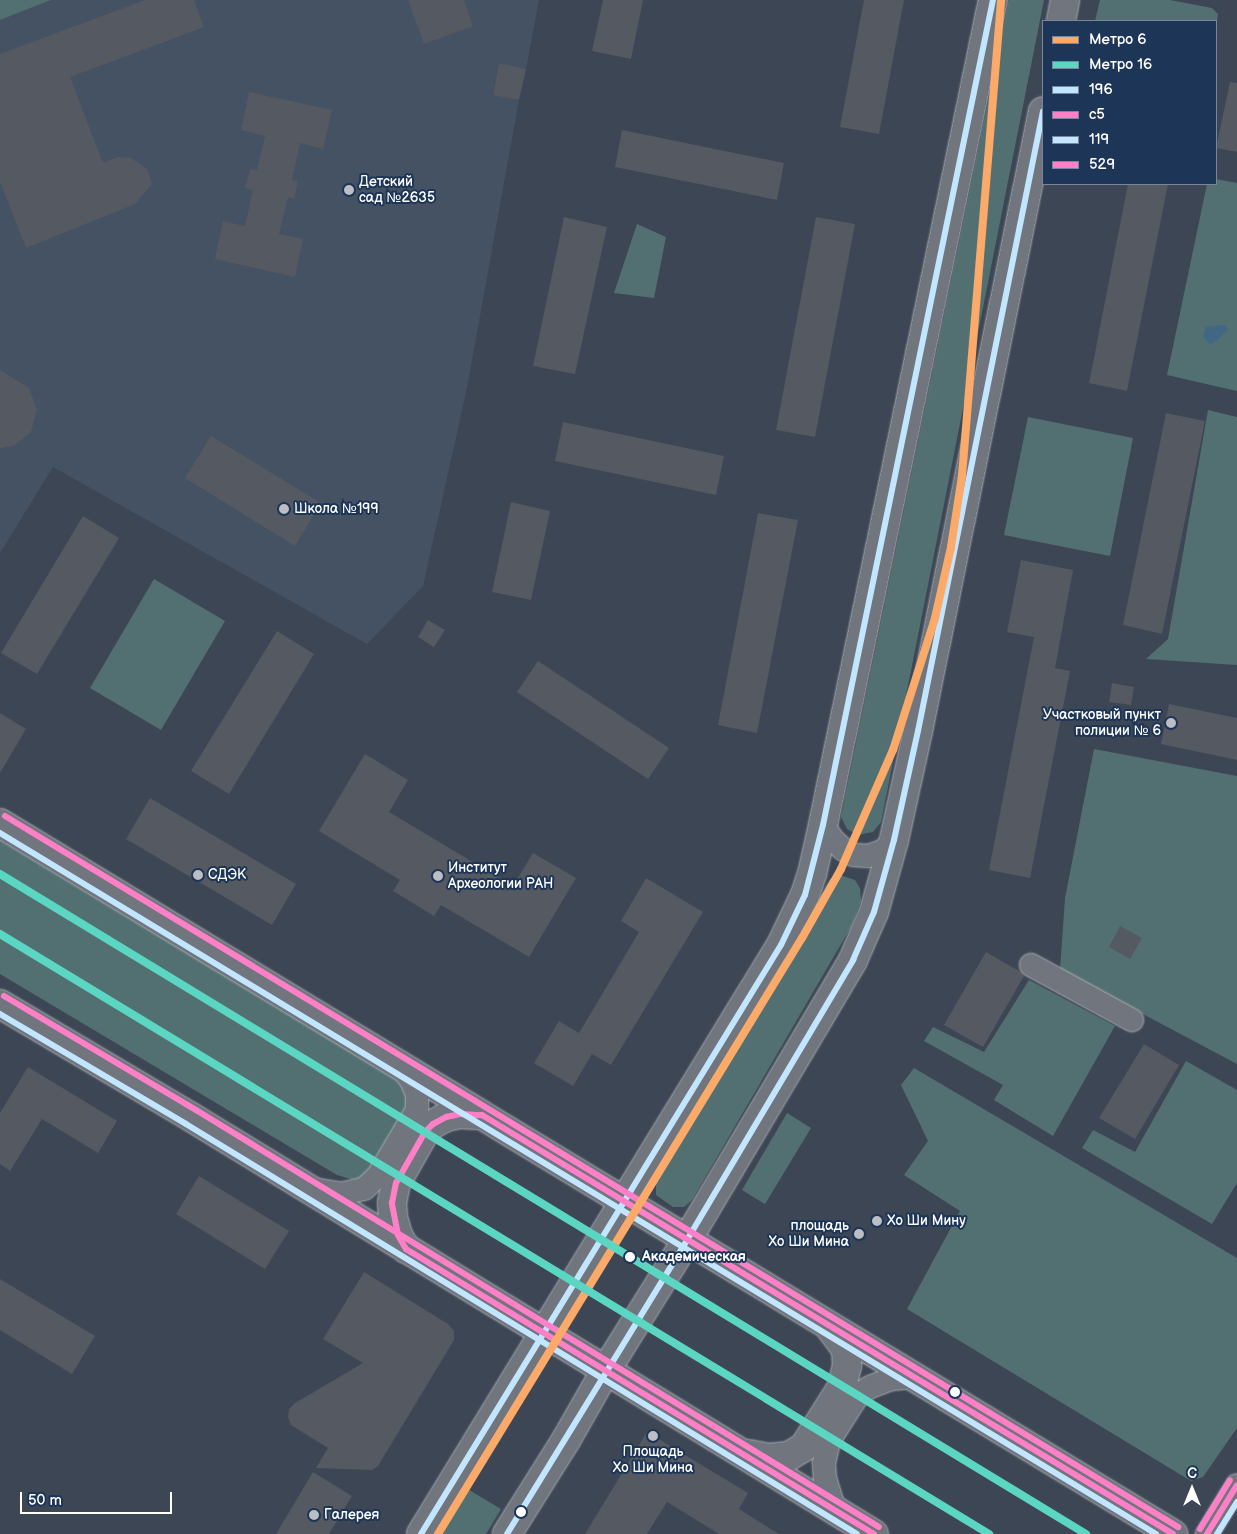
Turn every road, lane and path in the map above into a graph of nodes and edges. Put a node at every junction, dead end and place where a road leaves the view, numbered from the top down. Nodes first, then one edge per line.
1 (993, 0) edge
2 (1065, 0) edge
3 (1061, 20) edge
4 (1042, 116) edge
5 (0, 823) edge
6 (823, 825) junction
7 (894, 840) junction
8 (1031, 965) dead end
9 (0, 1004) edge
10 (1132, 1020) dead end
11 (401, 1067) junction
12 (482, 1115) junction
13 (307, 1188) junction
14 (624, 1202) junction
15 (687, 1240) junction
16 (406, 1249) junction
17 (828, 1325) junction
18 (545, 1333) junction
19 (606, 1370) junction
20 (912, 1377) junction
21 (742, 1452) junction
22 (1237, 1484) edge
23 (835, 1511) junction
24 (421, 1534) edge
25 (507, 1534) edge
26 (874, 1534) edge
27 (1173, 1534) edge
28 (1207, 1534) edge

1 - 6 main road
2 - 3 main road
4 - 7 main road
5 - 11 main road
6 - 7 street
6 - 14 main road
7 - 15 main road
8 - 10 street
9 - 13 main road
11 - 12 main road
11 - 13 street
12 - 14 main road
12 - 16 main road
13 - 16 main road
14 - 15 main road
14 - 18 main road
15 - 17 main road
15 - 19 main road
16 - 18 main road
17 - 20 main road
17 - 21 main road
18 - 19 main road
18 - 24 main road
19 - 21 main road
19 - 25 main road
20 - 23 street
20 - 27 main road
21 - 23 main road
22 - 28 street
23 - 26 main road

